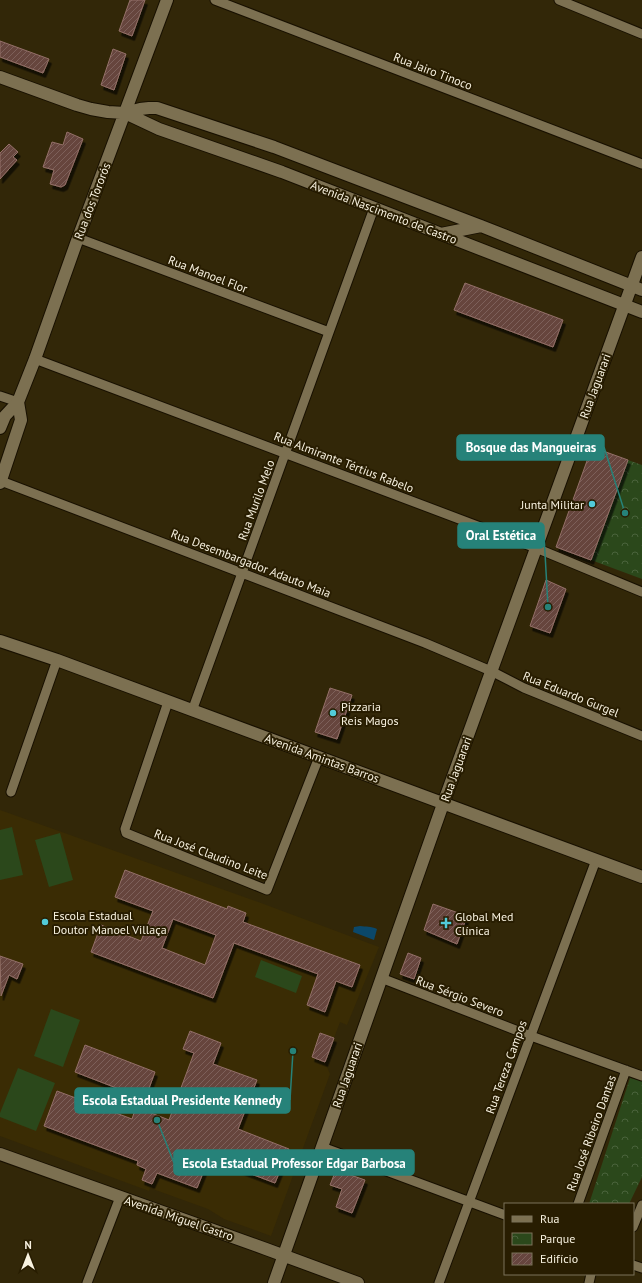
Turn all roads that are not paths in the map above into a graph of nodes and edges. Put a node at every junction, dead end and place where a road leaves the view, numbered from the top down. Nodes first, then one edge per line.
1 (167, 0) edge
2 (214, 0) edge
3 (559, 0) edge
4 (642, 34) edge
5 (0, 77) edge
6 (125, 113) junction
7 (274, 147) junction
8 (642, 164) edge
9 (282, 172) junction
10 (374, 208) junction
11 (481, 226) junction
12 (441, 234) junction
13 (78, 238) junction
14 (642, 257) edge
15 (637, 288) edge
16 (625, 306) junction
17 (642, 312) edge
18 (329, 332) junction
19 (35, 359) junction
20 (0, 396) edge
21 (18, 402) junction
22 (0, 428) edge
23 (286, 453) junction
24 (0, 482) edge
25 (536, 548) junction
26 (243, 573) junction
27 (642, 592) edge
28 (0, 642) edge
29 (57, 660) junction
30 (492, 671) junction
31 (168, 702) junction
32 (192, 711) junction
33 (642, 736) edge
34 (319, 757) junction
35 (11, 792) dead end
36 (443, 804) junction
37 (596, 860) junction
38 (642, 877) edge
39 (381, 978) junction
40 (531, 1036) junction
41 (626, 1070) junction
42 (642, 1076) edge
43 (322, 1147) junction
44 (0, 1154) edge
45 (120, 1197) junction
46 (469, 1201) junction
47 (578, 1203) edge
48 (642, 1205) edge
49 (504, 1215) edge
50 (634, 1225) edge
51 (284, 1256) junction
52 (87, 1283) edge
53 (274, 1283) edge
54 (358, 1283) edge
55 (439, 1283) edge

1 - 6 main road, Rua dos Tororós
2 - 8 street, Rua Jairo Tinoco
3 - 4 street
5 - 6 main road, Avenida Nascimento de Castro
6 - 7 main road, Avenida Nascimento de Castro
6 - 9 main road, Avenida Nascimento de Castro
6 - 13 main road, Rua dos Tororós
7 - 9 main road
7 - 11 main road, Avenida Nascimento de Castro
9 - 10 main road, Avenida Nascimento de Castro
10 - 12 main road, Avenida Nascimento de Castro
10 - 18 street, Rua Murilo Melo
11 - 12 main road
11 - 15 main road, Avenida Nascimento de Castro
12 - 16 main road, Avenida Nascimento de Castro
13 - 18 street, Rua Manoel Flor
13 - 19 main road, Rua dos Tororós
14 - 15 main road, Rua Jaguarari
15 - 16 main road, Rua Jaguarari
16 - 17 main road, Avenida Nascimento de Castro
16 - 25 main road, Rua Jaguarari
18 - 23 street, Rua Murilo Melo
19 - 21 main road, Rua dos Tororós
19 - 23 street, Rua Almirante Tértius Rabelo
20 - 21 street
21 - 22 main road, Rua dos Tororós
21 - 24 main road, Rua dos Tororós
23 - 25 street, Rua Almirante Tértius Rabelo
23 - 26 street, Rua Murilo Melo
24 - 26 street, Rua Desembargador Adauto Maia
25 - 27 street, Rua Almirante Tértius Rabelo
25 - 30 main road, Rua Jaguarari
26 - 30 street, Rua Desembargador Adauto Maia
26 - 32 street, Rua Murilo Melo
28 - 29 main road, Avenida Amintas Barros
29 - 31 main road, Avenida Amintas Barros
29 - 35 street
30 - 33 street, Rua Eduardo Gurgel
30 - 36 main road, Rua Jaguarari
31 - 32 main road, Avenida Amintas Barros
31 - 34 street, Rua José Claudino Leite
32 - 34 main road, Avenida Amintas Barros
34 - 36 main road, Avenida Amintas Barros
36 - 37 main road, Avenida Amintas Barros
36 - 39 main road, Rua Jaguarari
37 - 38 main road, Avenida Amintas Barros
37 - 40 street, Rua Tereza Campos
39 - 40 street, Rua Sérgio Severo
39 - 43 main road, Rua Jaguarari
40 - 41 street, Rua Sérgio Severo
40 - 46 street, Rua Tereza Campos
41 - 42 street, Rua Sérgio Severo
41 - 47 street, Rua José Ribeiro Dantas
43 - 46 street
43 - 51 main road, Rua Jaguarari
44 - 45 main road, Avenida Miguel Castro
45 - 51 main road, Avenida Miguel Castro
45 - 52 street
46 - 49 street
46 - 55 street, Rua Tereza Campos
48 - 50 street
51 - 53 main road, Rua Jaguarari
51 - 54 main road, Avenida Miguel Castro

